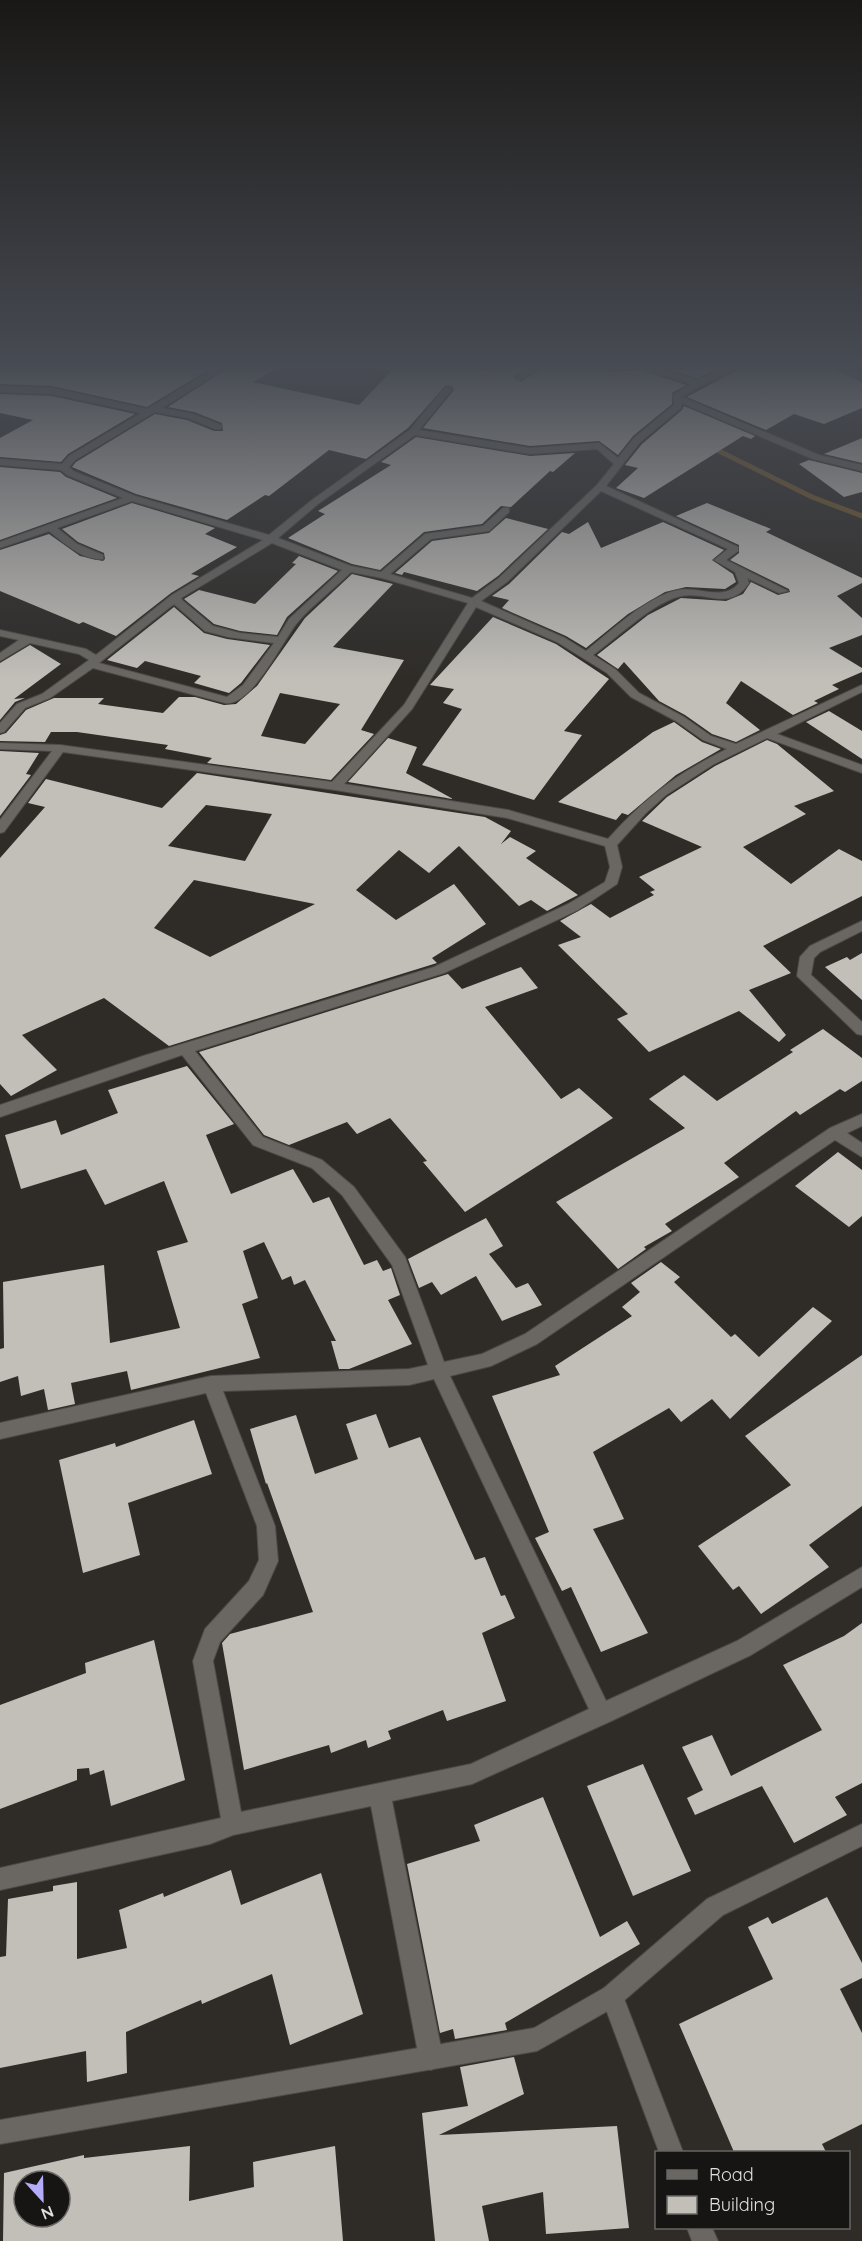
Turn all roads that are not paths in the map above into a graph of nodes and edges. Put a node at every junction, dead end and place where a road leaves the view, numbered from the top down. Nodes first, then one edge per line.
1 (67, 470) edge
2 (363, 470) edge
3 (613, 470) edge
4 (600, 487) junction
5 (132, 498) junction
6 (506, 510) dead end
7 (51, 528) junction
8 (271, 539) junction
9 (0, 544) edge
10 (99, 557) dead end
11 (349, 569) junction
12 (740, 571) junction
13 (383, 575) junction
14 (783, 591) dead end
15 (176, 597) junction
16 (474, 602) junction
17 (0, 633) edge
18 (27, 640) junction
19 (281, 640) junction
20 (586, 656) junction
21 (0, 658) edge
22 (93, 663) junction
23 (862, 688) edge
24 (0, 729) edge
25 (767, 734) junction
26 (0, 746) edge
27 (60, 748) junction
28 (736, 748) junction
29 (862, 769) edge
30 (335, 786) junction
31 (0, 830) edge
32 (611, 844) junction
33 (862, 925) edge
34 (862, 1030) edge
35 (186, 1048) junction
36 (0, 1111) edge
37 (862, 1120) edge
38 (835, 1132) junction
39 (862, 1151) edge
40 (439, 1372) junction
41 (211, 1384) junction
42 (0, 1431) edge
43 (862, 1576) edge
44 (602, 1715) junction
45 (380, 1795) junction
46 (233, 1824) junction
47 (862, 1835) edge
48 (0, 1879) edge
49 (612, 1996) junction
50 (431, 2058) junction
51 (0, 2132) edge
52 (671, 2151) edge

1 - 5 street
2 - 8 street
3 - 4 street
4 - 12 street
4 - 16 street
5 - 7 street
5 - 8 street
6 - 13 street
7 - 9 street
7 - 10 street
8 - 11 street
8 - 15 street
11 - 13 street
11 - 19 street
12 - 14 street
12 - 20 street
13 - 16 street
15 - 19 street
15 - 22 street
16 - 20 street
16 - 30 street
17 - 18 street
18 - 21 street
18 - 22 street
19 - 22 street
20 - 28 street
22 - 24 street
23 - 25 street
25 - 28 street
25 - 29 street
26 - 27 street
27 - 30 street
27 - 31 street
28 - 32 street
30 - 32 street
32 - 35 street
33 - 34 street
35 - 36 street
35 - 40 street
37 - 38 street
38 - 39 street
38 - 40 street
40 - 41 street
40 - 44 street
41 - 42 street
41 - 46 street
43 - 44 street
44 - 45 street
45 - 46 street
45 - 50 street
46 - 48 street
47 - 49 street
49 - 50 street
49 - 52 street
50 - 51 street

